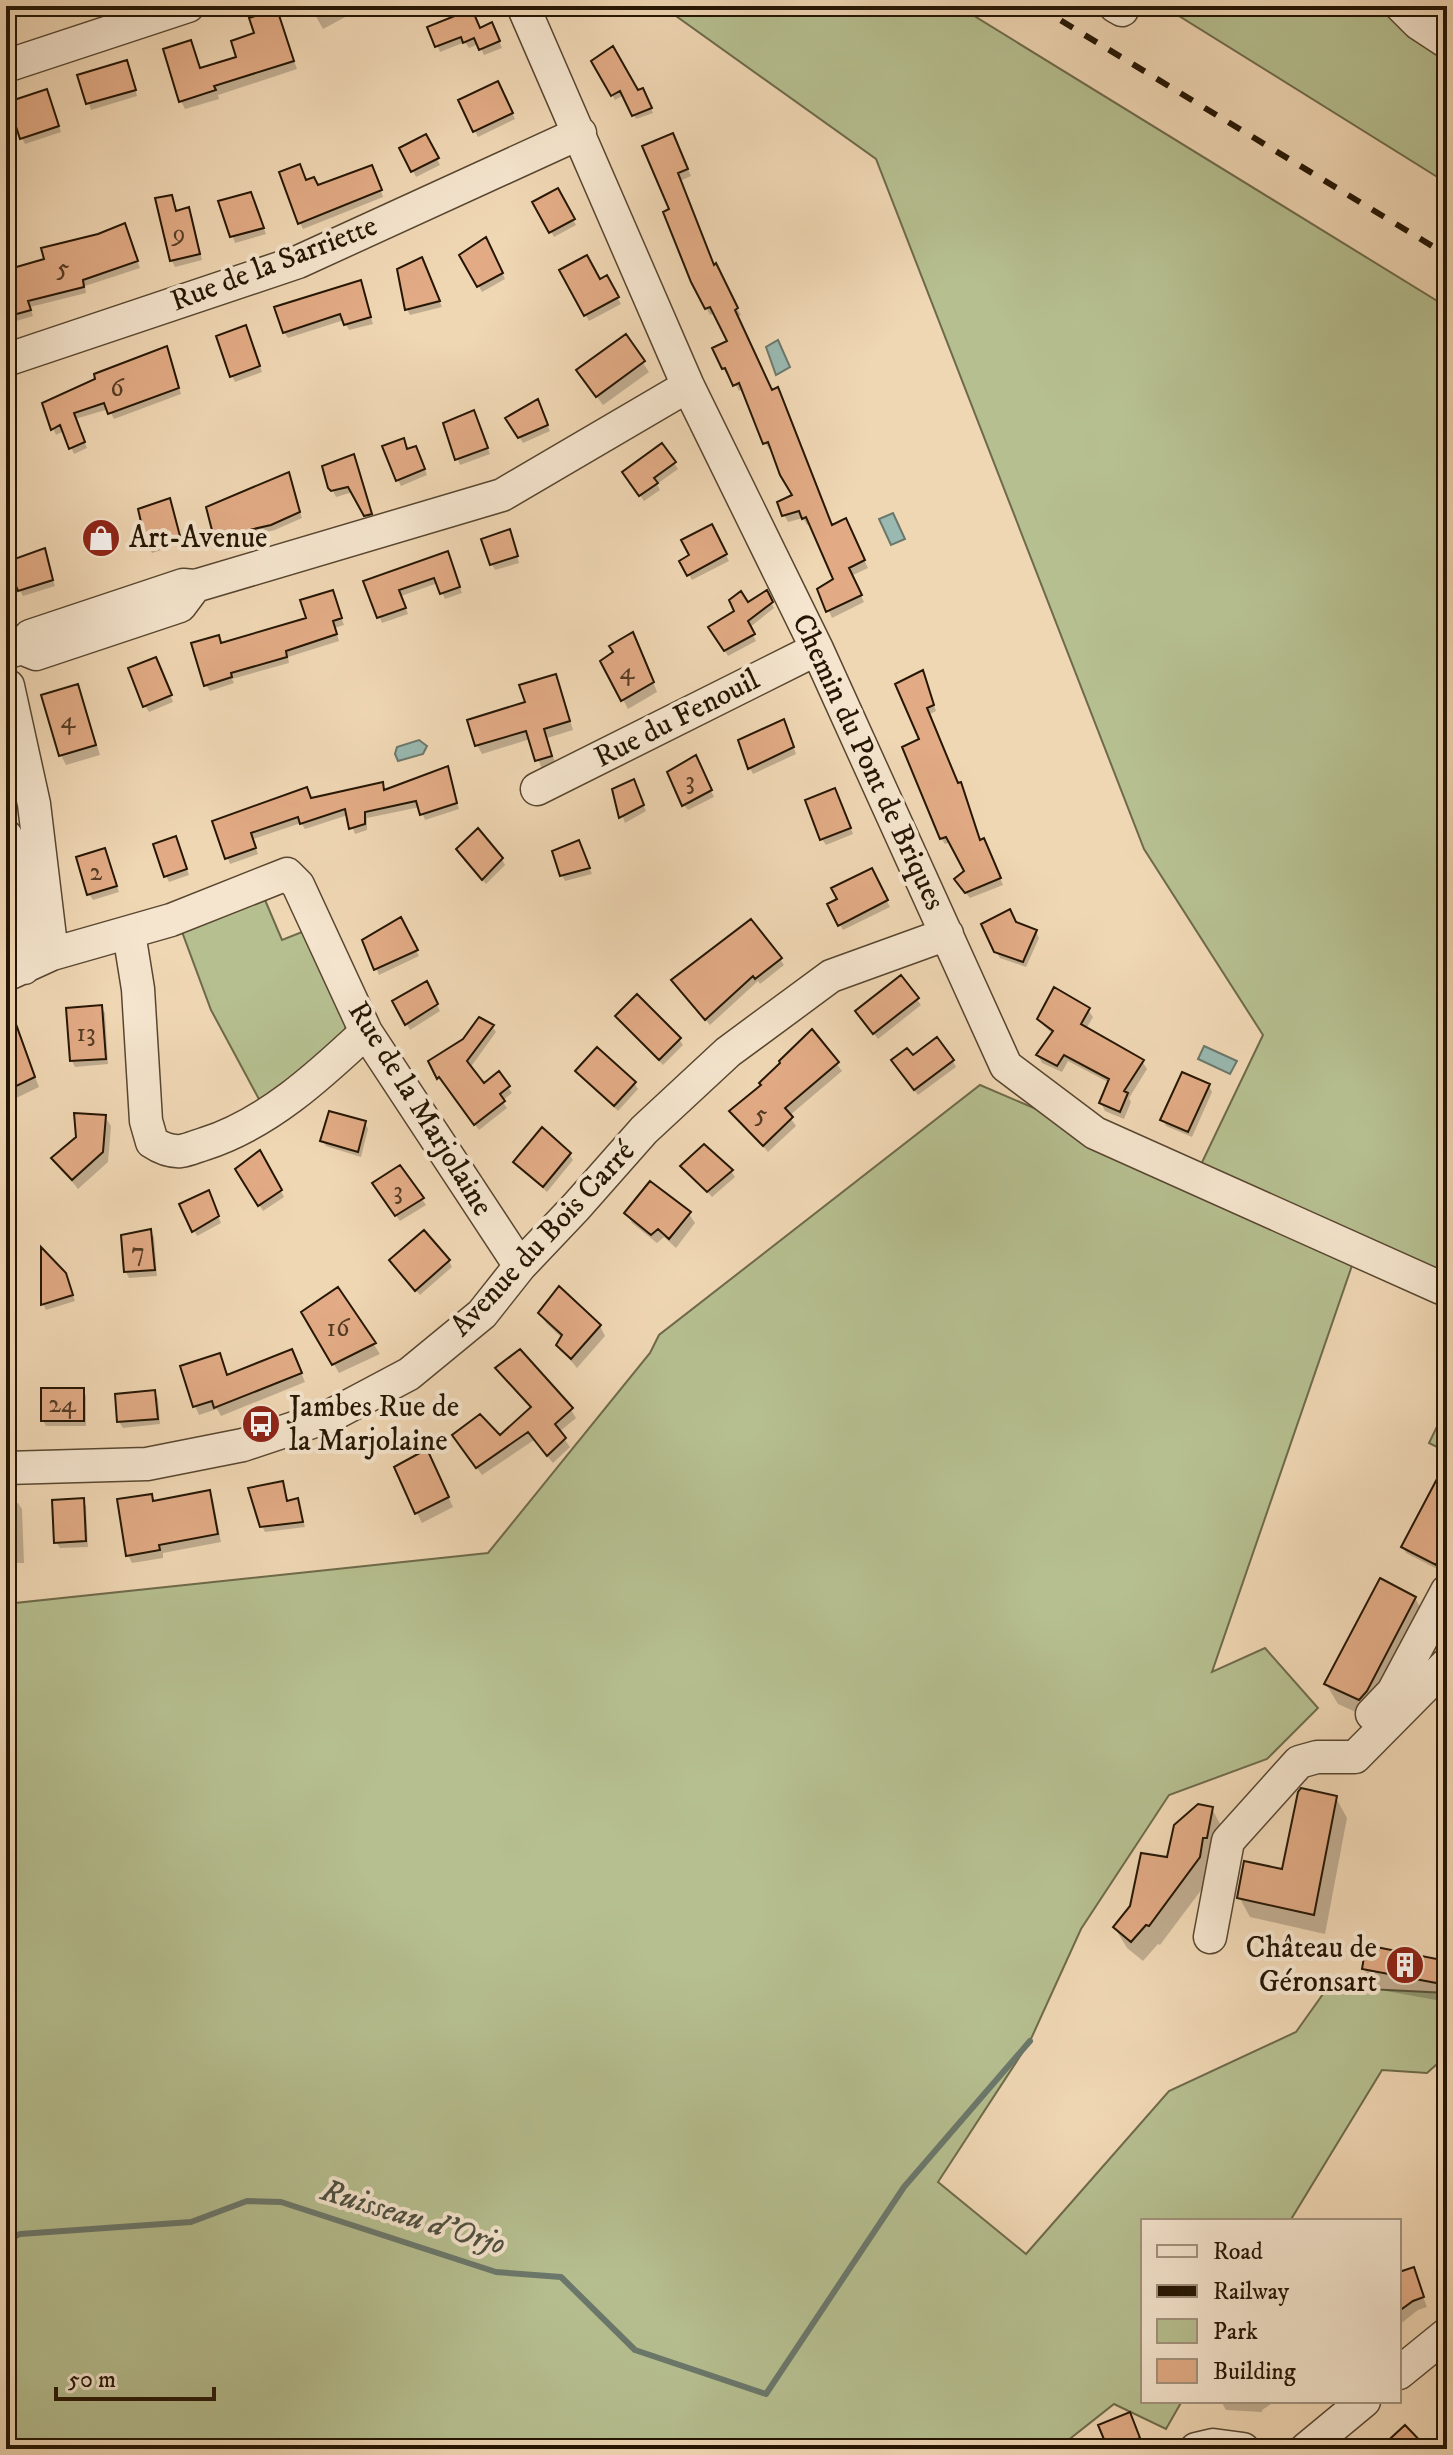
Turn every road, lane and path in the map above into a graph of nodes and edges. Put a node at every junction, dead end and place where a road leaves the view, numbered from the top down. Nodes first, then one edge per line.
1 (188, 6) edge
2 (523, 6) edge
3 (1401, 6) edge
4 (1447, 42) edge
5 (6, 66) edge
6 (580, 133) junction
7 (6, 360) edge
8 (688, 386) junction
9 (817, 649) junction
10 (13, 651) edge
11 (6, 686) edge
12 (537, 789) dead end
13 (6, 836) edge
14 (129, 933) junction
15 (947, 934) junction
16 (27, 966) edge
17 (366, 1032) junction
18 (520, 1266) junction
19 (1447, 1288) edge
20 (6, 1468) edge
21 (1447, 1591) edge
22 (1447, 1664) edge
23 (1286, 1775) junction
24 (1210, 1937) dead end
25 (1447, 2334) edge
26 (1401, 2371) edge
27 (1362, 2403) edge
28 (1196, 2449) edge
29 (1243, 2449) edge
30 (1306, 2449) edge

1 - 5 street
2 - 6 street, Chemin du Pont de Briques
3 - 4 street
6 - 7 street, Rue de la Sarriette
6 - 8 street, Chemin du Pont de Briques
8 - 9 street, Chemin du Pont de Briques
8 - 10 street
9 - 12 street, Rue du Fenouil
9 - 15 street, Chemin du Pont de Briques
11 - 16 street
13 - 16 street
14 - 16 street, Rue de la Marjolaine
14 - 17 street, Rue de la Marjolaine
14 - 17 street
15 - 18 street, Avenue du Bois Carré
15 - 19 street, Chemin du Pont de Briques
17 - 18 street, Rue de la Marjolaine
18 - 20 street, Avenue du Bois Carré
21 - 23 street
22 - 23 street
23 - 24 street
25 - 26 street
27 - 30 street
28 - 29 street

